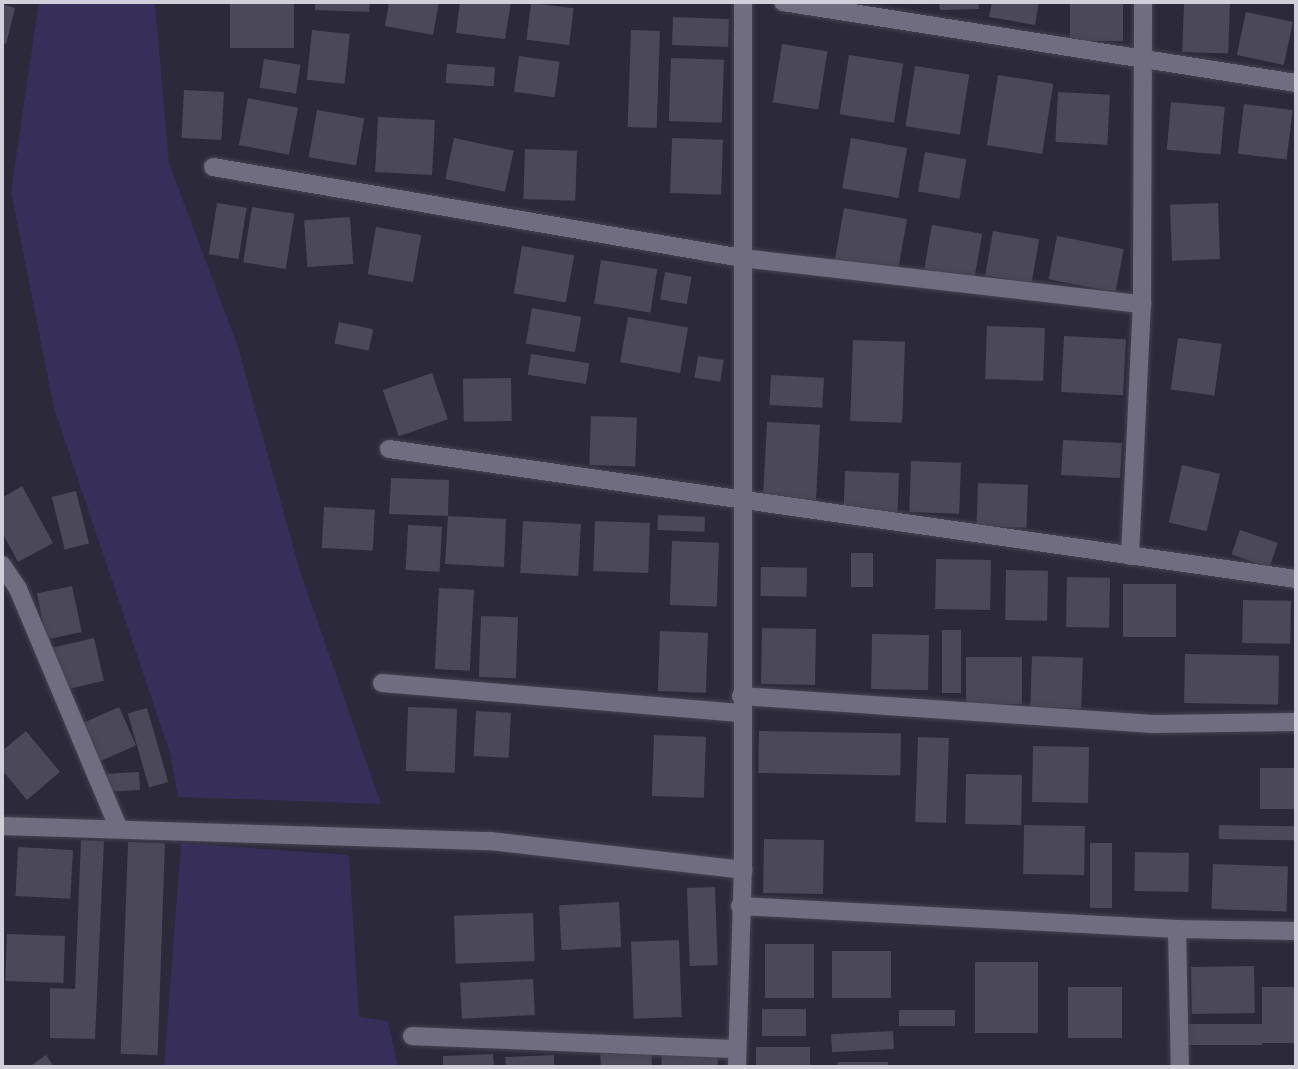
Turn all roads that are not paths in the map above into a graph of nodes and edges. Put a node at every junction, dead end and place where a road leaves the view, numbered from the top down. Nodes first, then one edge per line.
1 (743, 2) edge
2 (783, 2) edge
3 (1143, 2) edge
4 (1143, 57) junction
5 (1296, 83) edge
6 (213, 167) dead end
7 (742, 258) junction
8 (1142, 304) junction
9 (389, 449) dead end
10 (741, 500) junction
11 (1130, 556) junction
12 (2, 565) edge
13 (1296, 579) edge
14 (382, 683) dead end
15 (741, 704) junction
16 (1296, 722) edge
17 (2, 810) edge
18 (6, 826) edge
19 (118, 827) junction
20 (743, 870) junction
21 (740, 906) junction
22 (1177, 929) junction
23 (1296, 931) edge
24 (412, 1036) dead end
25 (737, 1058) edge
26 (1180, 1067) edge

1 - 7 street
2 - 4 street
3 - 4 street
4 - 5 street
4 - 8 street
6 - 7 street
7 - 8 street
7 - 10 street
8 - 11 street
9 - 10 street
10 - 11 street
10 - 15 street
11 - 13 street
12 - 19 street
14 - 15 street
15 - 16 street
15 - 20 street
17 - 18 street
18 - 19 street
19 - 20 street
20 - 21 street
21 - 22 street
21 - 25 street
22 - 23 street
22 - 26 street
24 - 25 street

